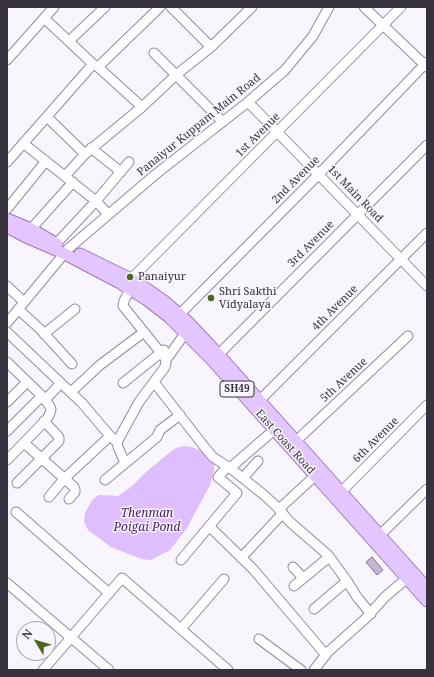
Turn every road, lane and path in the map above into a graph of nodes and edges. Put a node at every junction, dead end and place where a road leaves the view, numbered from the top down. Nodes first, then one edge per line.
1 (54, 7) edge
2 (105, 7) edge
3 (160, 7) edge
4 (171, 7) edge
5 (252, 7) edge
6 (329, 7) edge
7 (364, 7) edge
8 (400, 7) edge
9 (44, 18) junction
10 (383, 24) junction
11 (69, 41) junction
12 (211, 47) junction
13 (154, 53) dead end
14 (7, 60) edge
15 (426, 65) edge
16 (95, 66) junction
17 (176, 75) junction
18 (248, 102) junction
19 (142, 107) junction
20 (47, 117) junction
21 (223, 122) junction
22 (277, 132) junction
23 (24, 143) junction
24 (427, 145) edge
25 (88, 151) junction
26 (46, 161) junction
27 (7, 162) edge
28 (129, 162) dead end
29 (121, 172) junction
30 (318, 174) junction
31 (69, 179) junction
32 (96, 201) junction
33 (7, 209) edge
34 (108, 214) junction
35 (358, 214) junction
36 (7, 220) edge
37 (7, 227) edge
38 (31, 229) junction
39 (427, 233) edge
40 (56, 244) junction
41 (66, 251) junction
42 (401, 259) junction
43 (131, 284) junction
44 (7, 286) edge
45 (427, 286) edge
46 (21, 306) junction
47 (75, 309) dead end
48 (180, 314) junction
49 (7, 323) edge
50 (7, 332) edge
51 (144, 332) junction
52 (186, 332) junction
53 (44, 334) junction
54 (408, 336) dead end
55 (164, 354) junction
56 (215, 357) junction
57 (7, 362) edge
58 (72, 364) dead end
59 (27, 382) junction
60 (123, 382) dead end
61 (154, 382) junction
62 (61, 383) junction
63 (71, 392) junction
64 (44, 398) junction
65 (260, 400) junction
66 (7, 402) edge
67 (427, 406) edge
68 (180, 415) junction
69 (44, 421) junction
70 (274, 430) junction
71 (7, 431) edge
72 (114, 439) junction
73 (296, 441) junction
74 (24, 443) junction
75 (40, 459) junction
76 (7, 460) edge
77 (258, 461) dead end
78 (125, 463) junction
79 (229, 467) junction
80 (316, 475) junction
81 (243, 478) junction
82 (64, 479) junction
83 (105, 480) dead end
84 (17, 483) dead end
85 (328, 483) junction
86 (427, 489) edge
87 (341, 492) junction
88 (49, 497) dead end
89 (69, 499) dead end
90 (281, 511) junction
91 (16, 512) dead end
92 (209, 526) junction
93 (380, 535) junction
94 (329, 557) junction
95 (241, 558) junction
96 (182, 560) dead end
97 (293, 567) dead end
98 (303, 578) junction
99 (407, 578) junction
100 (224, 579) dead end
101 (347, 581) junction
102 (425, 581) edge
103 (7, 583) edge
104 (294, 586) dead end
105 (109, 593) junction
106 (427, 602) edge
107 (314, 609) dead end
108 (371, 614) junction
109 (181, 629) junction
110 (71, 638) junction
111 (259, 639) dead end
112 (326, 655) junction
113 (43, 670) edge
114 (108, 670) edge
115 (228, 670) edge
116 (301, 670) edge
117 (314, 670) edge

1 - 9 street
2 - 11 street
3 - 16 street
4 - 12 street
5 - 12 street
6 - 18 street, Panaiyur Kuppam Main Road
7 - 10 street
8 - 10 street, 1st Avenue
9 - 11 street
9 - 14 street
10 - 15 street
10 - 22 street, 1st Avenue
11 - 16 street
12 - 17 street
13 - 17 street
15 - 30 street, 2nd Avenue
16 - 19 street
16 - 20 street
17 - 19 street
17 - 21 street
18 - 21 street, Panaiyur Kuppam Main Road
18 - 22 street, 1st Main Road
19 - 25 street
20 - 23 street
20 - 25 street
21 - 34 street, Panaiyur Kuppam Main Road
22 - 30 street, 1st Main Road
22 - 43 street, 1st Avenue
23 - 26 street
23 - 27 street
24 - 35 street, 3rd Avenue
25 - 29 street
25 - 31 street
26 - 31 street
26 - 33 street
28 - 29 street
29 - 32 street
30 - 35 street, 1st Main Road
30 - 48 street, 2nd Avenue
31 - 32 street
31 - 38 street
32 - 34 street
32 - 40 street
34 - 41 street, Panaiyur Kuppam Main Road
35 - 42 street, 1st Main Road
35 - 56 street, 3rd Avenue
36 - 38 main road, East Coast Road / SH49
37 - 41 main road, East Coast Road / SH49
38 - 40 main road, East Coast Road / SH49
39 - 42 street, 4th Avenue
40 - 41 main road, East Coast Road / SH49
41 - 43 main road, East Coast Road / SH49
41 - 46 street, Panaiyur Kuppam Main Road
42 - 45 street, 1st Main Road
42 - 65 street, 4th Avenue
43 - 48 main road, East Coast Road / SH49
43 - 51 street
43 - 52 main road, East Coast Road / SH49
44 - 46 street
46 - 49 street, Panaiyur Kuppam Main Road
46 - 53 street
47 - 53 street
48 - 56 main road, East Coast Road / SH49
50 - 62 street
51 - 55 street
51 - 63 street
52 - 55 street
52 - 56 main road, East Coast Road / SH49
53 - 58 street
54 - 73 street, 5th Avenue
55 - 60 street
55 - 61 street
56 - 65 main road, East Coast Road / SH49
56 - 70 main road, East Coast Road / SH49
57 - 59 street
59 - 64 street
59 - 66 street
61 - 68 street
61 - 72 street
62 - 63 street
62 - 64 street
63 - 72 street
64 - 69 street
64 - 71 street
65 - 73 main road, East Coast Road / SH49
67 - 87 street, 6th Avenue
68 - 78 street
68 - 79 street
69 - 74 street
69 - 75 street
70 - 79 street
70 - 80 main road, East Coast Road / SH49
72 - 78 street
72 - 82 street
73 - 85 main road, East Coast Road / SH49
74 - 75 street
74 - 76 street
75 - 82 street
75 - 84 street
77 - 81 street
78 - 83 street
79 - 81 street
79 - 92 street
80 - 85 main road, East Coast Road / SH49
80 - 90 street
81 - 90 street
82 - 88 street
82 - 89 street
85 - 87 main road, East Coast Road / SH49
85 - 99 main road, East Coast Road / SH49
86 - 93 street
87 - 93 main road, East Coast Road / SH49
90 - 94 street
90 - 95 street
91 - 105 street
92 - 95 street
92 - 96 street
93 - 102 main road, East Coast Road / SH49
94 - 98 street
94 - 101 street
95 - 112 street
97 - 98 street
98 - 104 street
99 - 106 main road, East Coast Road / SH49
99 - 108 street
100 - 109 street
101 - 107 street
101 - 108 street
103 - 110 street
105 - 109 street
105 - 110 street
108 - 112 street
109 - 115 street
110 - 113 street
110 - 114 street
111 - 116 street
112 - 117 street

